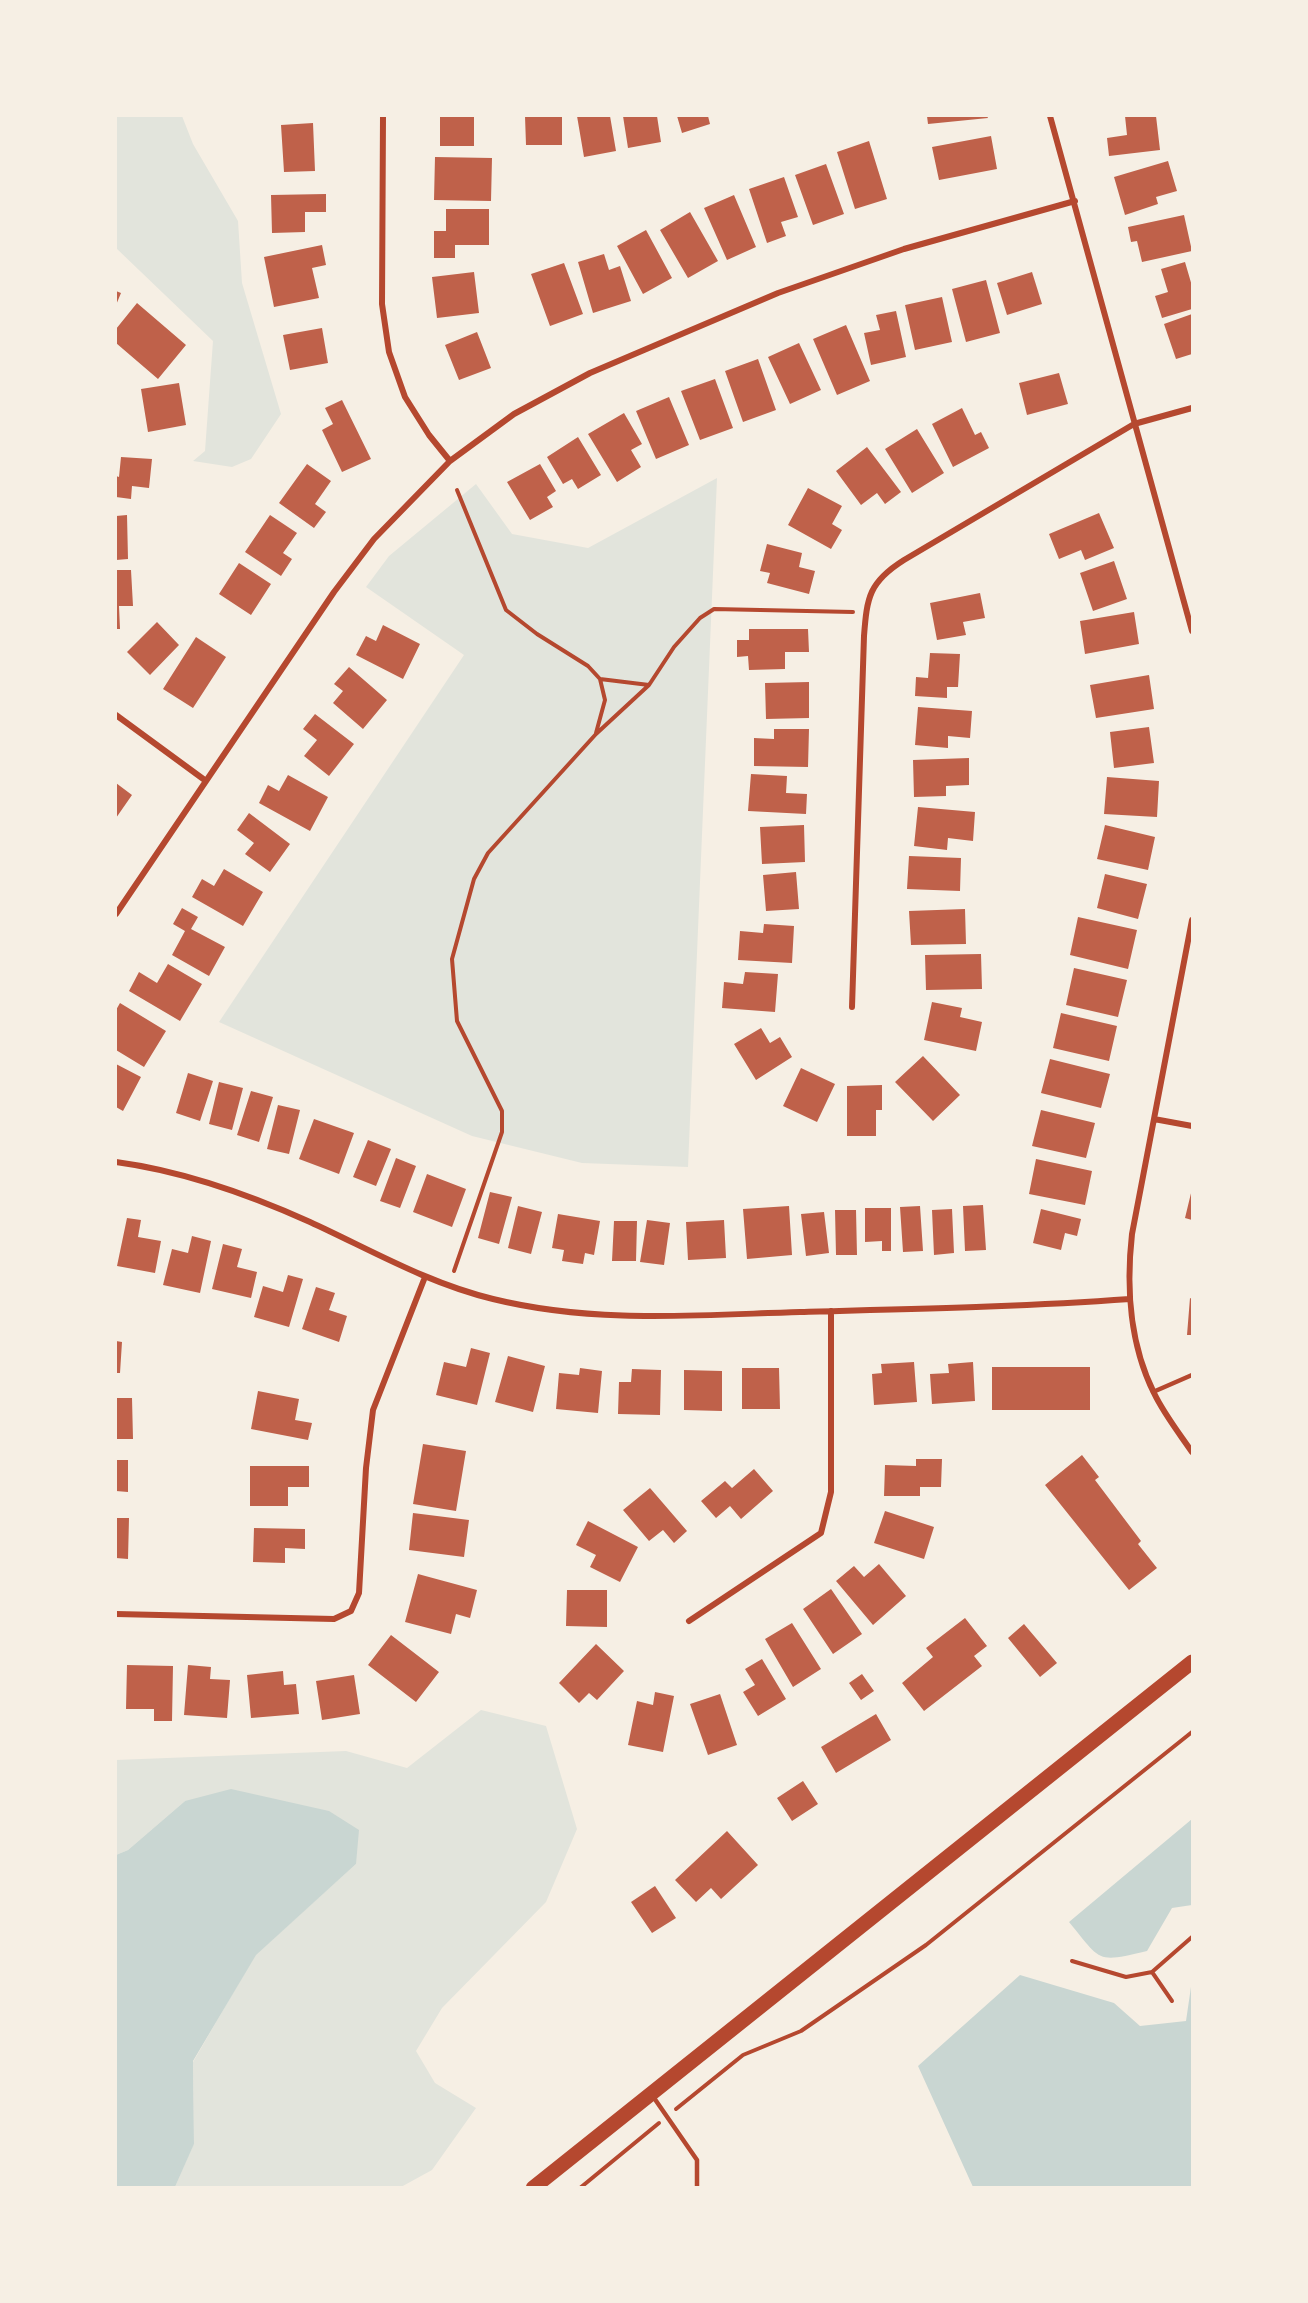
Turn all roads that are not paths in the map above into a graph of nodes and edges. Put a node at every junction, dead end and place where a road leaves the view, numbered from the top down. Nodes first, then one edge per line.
1 (383, 116) edge
2 (1050, 116) edge
3 (1075, 201) junction
4 (1192, 408) edge
5 (1134, 424) junction
6 (450, 461) junction
7 (1192, 631) edge
8 (116, 715) edge
9 (206, 781) junction
10 (116, 914) edge
11 (1192, 920) edge
12 (852, 1007) dead end
13 (1154, 1119) junction
14 (1192, 1126) edge
15 (116, 1162) edge
16 (425, 1278) junction
17 (1130, 1299) junction
18 (831, 1311) junction
19 (1192, 1375) edge
20 (1153, 1392) junction
21 (1192, 1452) edge
22 (116, 1614) edge
23 (689, 1621) dead end
24 (1192, 1662) edge
25 (651, 2093) junction
26 (533, 2187) edge
27 (697, 2187) edge

1 - 6 street
2 - 3 street
3 - 5 street
3 - 6 street
4 - 5 street
5 - 7 street
5 - 12 street
6 - 9 street
8 - 9 street
9 - 10 street
11 - 13 street
13 - 14 street
13 - 17 street
15 - 16 street
16 - 18 street
16 - 22 street
17 - 18 street
17 - 20 street
18 - 23 street
19 - 20 lane
20 - 21 street
24 - 25 main road
25 - 26 main road
25 - 27 lane

